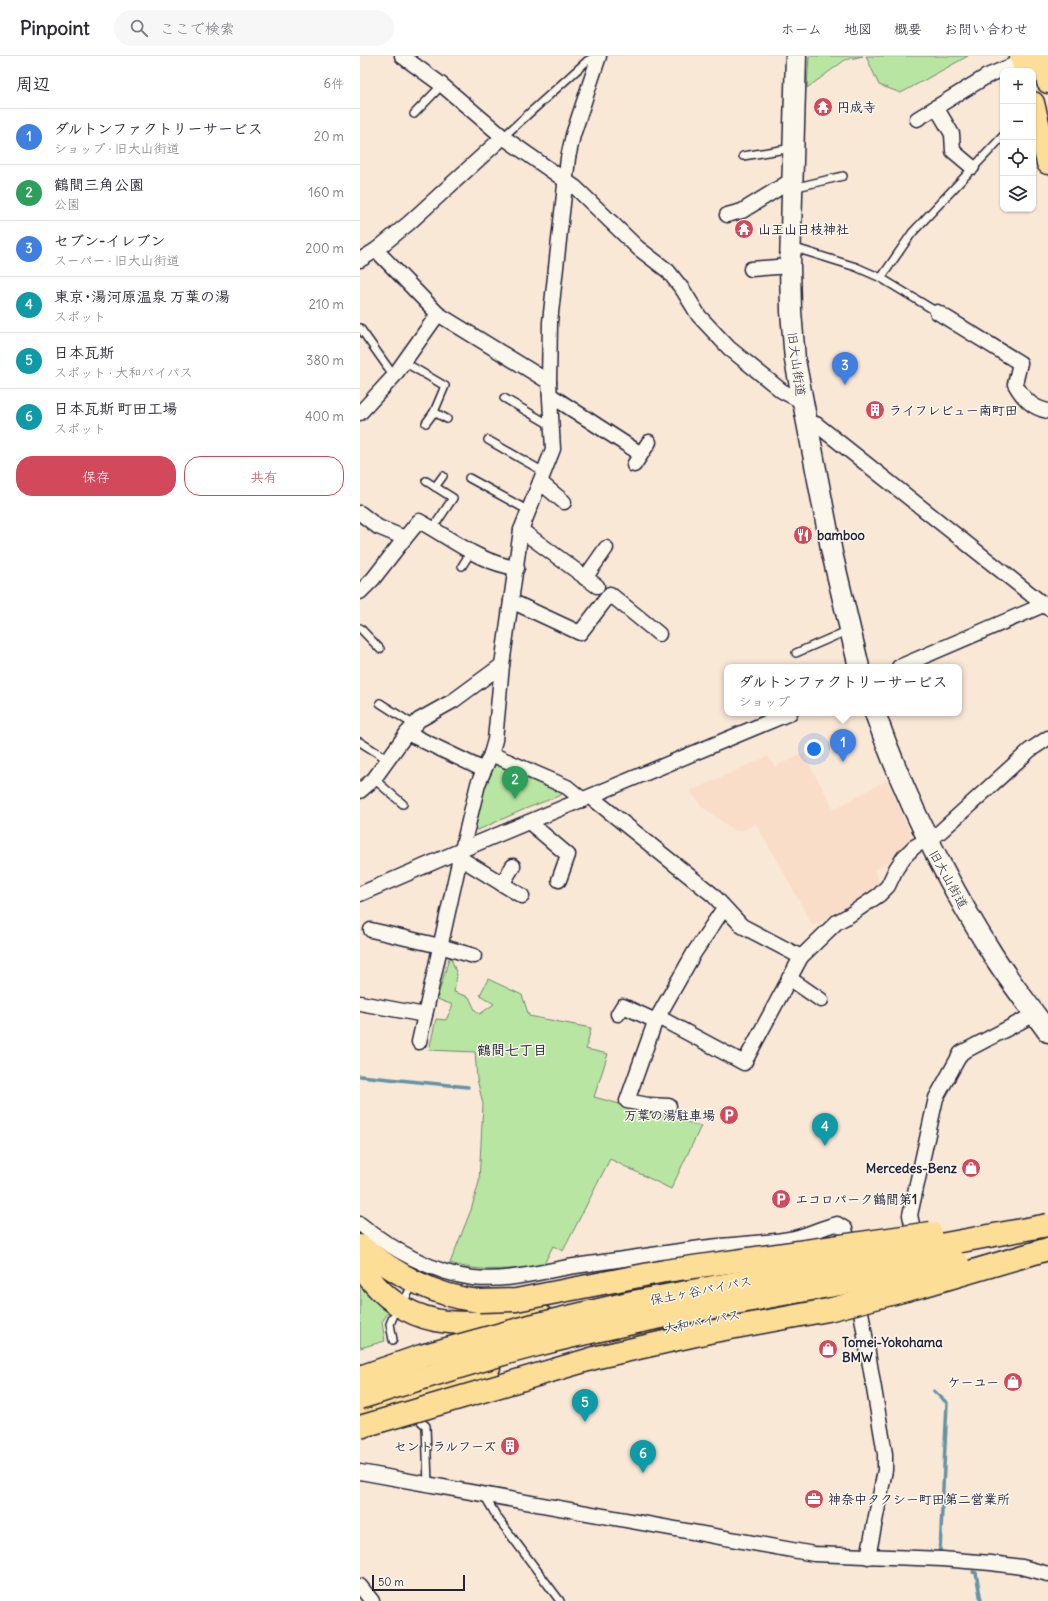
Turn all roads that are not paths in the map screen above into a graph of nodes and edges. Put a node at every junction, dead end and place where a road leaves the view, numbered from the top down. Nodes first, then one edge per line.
1 (598, 56) edge
2 (796, 56) edge
3 (410, 58) edge
4 (1028, 61) edge
5 (1048, 82) edge
6 (442, 85) junction
7 (936, 108) junction
8 (414, 114) dead end
9 (1036, 118) edge
10 (917, 119) dead end
11 (503, 137) junction
12 (1000, 139) edge
13 (793, 148) junction
14 (743, 156) dead end
15 (1048, 163) edge
16 (972, 167) junction
17 (843, 176) dead end
18 (566, 181) junction
19 (792, 184) junction
20 (728, 215) dead end
21 (376, 250) junction
22 (790, 256) junction
23 (360, 260) edge
24 (751, 269) dead end
25 (882, 278) junction
26 (937, 312) joint
27 (438, 314) junction
28 (360, 328) edge
29 (404, 362) junction
30 (394, 376) junction
31 (550, 388) junction
32 (504, 398) dead end
33 (1048, 410) edge
34 (434, 412) junction
35 (804, 412) junction
36 (360, 413) edge
37 (447, 419) dead end
38 (426, 423) dead end
39 (552, 426) junction
40 (488, 440) dead end
41 (641, 453) dead end
42 (443, 476) dead end
43 (542, 477) junction
44 (469, 478) dead end
45 (426, 481) dead end
46 (435, 487) junction
47 (564, 502) dead end
48 (529, 511) junction
49 (360, 513) edge
50 (433, 528) junction
51 (521, 530) junction
52 (405, 538) junction
53 (606, 548) dead end
54 (471, 552) junction
55 (462, 566) dead end
56 (517, 568) junction
57 (585, 578) junction
58 (597, 586) dead end
59 (360, 592) edge
60 (511, 601) junction
61 (1047, 605) edge
62 (360, 628) edge
63 (850, 629) junction
64 (659, 634) dead end
65 (380, 649) dead end
66 (796, 653) dead end
67 (858, 664) edge
68 (905, 664) edge
69 (502, 665) junction
70 (380, 703) dead end
71 (783, 716) edge
72 (876, 716) edge
73 (410, 729) junction
74 (1048, 738) edge
75 (360, 742) edge
76 (491, 754) junction
77 (388, 759) junction
78 (484, 770) junction
79 (374, 779) junction
80 (360, 791) edge
81 (587, 798) junction
82 (403, 804) dead end
83 (529, 822) junction
84 (928, 840) junction
85 (460, 854) junction
86 (513, 866) dead end
87 (558, 880) dead end
88 (502, 884) junction
89 (360, 894) edge
90 (522, 896) dead end
91 (724, 908) junction
92 (371, 930) dead end
93 (440, 946) junction
94 (474, 956) dead end
95 (801, 957) junction
96 (789, 978) junction
97 (821, 1000) dead end
98 (360, 1003) edge
99 (618, 1014) dead end
100 (1035, 1014) junction
101 (425, 1015) junction
102 (657, 1019) junction
103 (1048, 1032) edge
104 (419, 1042) dead end
105 (669, 1106) dead end
106 (1048, 1219) edge
107 (360, 1224) edge
108 (1048, 1225) edge
109 (916, 1244) junction
110 (360, 1246) edge
111 (1048, 1248) edge
112 (1048, 1254) edge
113 (852, 1257) junction
114 (360, 1265) edge
115 (858, 1290) junction
116 (541, 1316) junction
117 (393, 1317) dead end
118 (393, 1340) dead end
119 (360, 1368) edge
120 (489, 1368) junction
121 (360, 1377) edge
122 (360, 1398) edge
123 (360, 1405) edge
124 (411, 1405) dead end
125 (360, 1412) edge
126 (414, 1417) junction
127 (360, 1427) edge
128 (360, 1434) edge
129 (360, 1472) edge
130 (428, 1484) junction
131 (484, 1495) junction
132 (868, 1557) junction
133 (1048, 1574) edge
134 (360, 1586) edge
135 (372, 1601) edge
136 (560, 1601) edge

1 - 11 lane
1 - 18 street
2 - 13 street, 旧大山街道
3 - 6 street
4 - 5 highway
4 - 7 street
6 - 8 lane
6 - 11 street
7 - 10 street
7 - 16 street
9 - 15 highway
11 - 18 street
11 - 21 street
12 - 16 lane
13 - 14 lane
13 - 19 street, 旧大山街道
16 - 25 lane
17 - 19 lane
18 - 31 street
18 - 35 street
19 - 20 street
19 - 22 street, 旧大山街道
21 - 23 street
21 - 27 street
22 - 24 street
22 - 25 lane
22 - 35 street, 旧大山街道
25 - 26 lane
26 - 33 street
27 - 29 street
27 - 31 street
28 - 30 lane
29 - 30 street
29 - 34 lane
30 - 36 street
31 - 39 street
31 - 41 street
32 - 39 lane
34 - 37 lane
34 - 38 lane
35 - 61 street
35 - 63 street, 旧大山街道
39 - 43 street
40 - 43 lane
42 - 46 lane
43 - 47 street
43 - 48 street
44 - 48 lane
45 - 46 lane
46 - 50 lane
48 - 51 street
49 - 52 street
50 - 52 street
50 - 54 street
51 - 56 street
51 - 57 street
52 - 59 street
53 - 57 street
54 - 55 lane
54 - 56 street
56 - 60 street
57 - 58 street
60 - 64 street
60 - 69 street
61 - 68 street
62 - 65 lane
63 - 66 lane
63 - 67 street, 旧大山街道
69 - 73 street
69 - 76 street
70 - 73 lane
71 - 81 street
72 - 84 street, 旧大山街道
73 - 77 street
73 - 78 street
74 - 84 street
75 - 77 lane
76 - 78 street
76 - 81 street
77 - 79 street
78 - 85 street
79 - 80 street
79 - 82 lane
81 - 83 street
81 - 91 street
83 - 85 street
83 - 87 street
84 - 95 street
84 - 100 street, 旧大山街道
85 - 88 street
85 - 89 street
85 - 93 street
86 - 88 street
88 - 90 street
91 - 95 street
91 - 102 street
92 - 93 street
93 - 94 street
93 - 101 street
95 - 96 street
96 - 97 street
96 - 102 street
98 - 101 street
99 - 102 street
100 - 103 street, 旧大山街道
100 - 109 street
101 - 104 street
102 - 105 street
106 - 109 highway
106 - 110 highway, bridge
107 - 113 street
108 - 121 highway, 保土ヶ谷バイパス, bridge
109 - 113 highway
111 - 122 highway, 保土ヶ谷バイパス, bridge
111 - 127 highway, bridge
112 - 115 highway, 大和バイパス
113 - 115 street
113 - 116 highway
114 - 116 highway
115 - 120 highway, 大和バイパス
115 - 132 street
116 - 119 highway
117 - 118 lane
120 - 123 highway, 大和バイパス
120 - 125 highway
124 - 126 lane
126 - 128 lane
126 - 130 lane
129 - 130 street
130 - 131 street
131 - 132 street
131 - 136 lane
132 - 133 street
134 - 135 street

